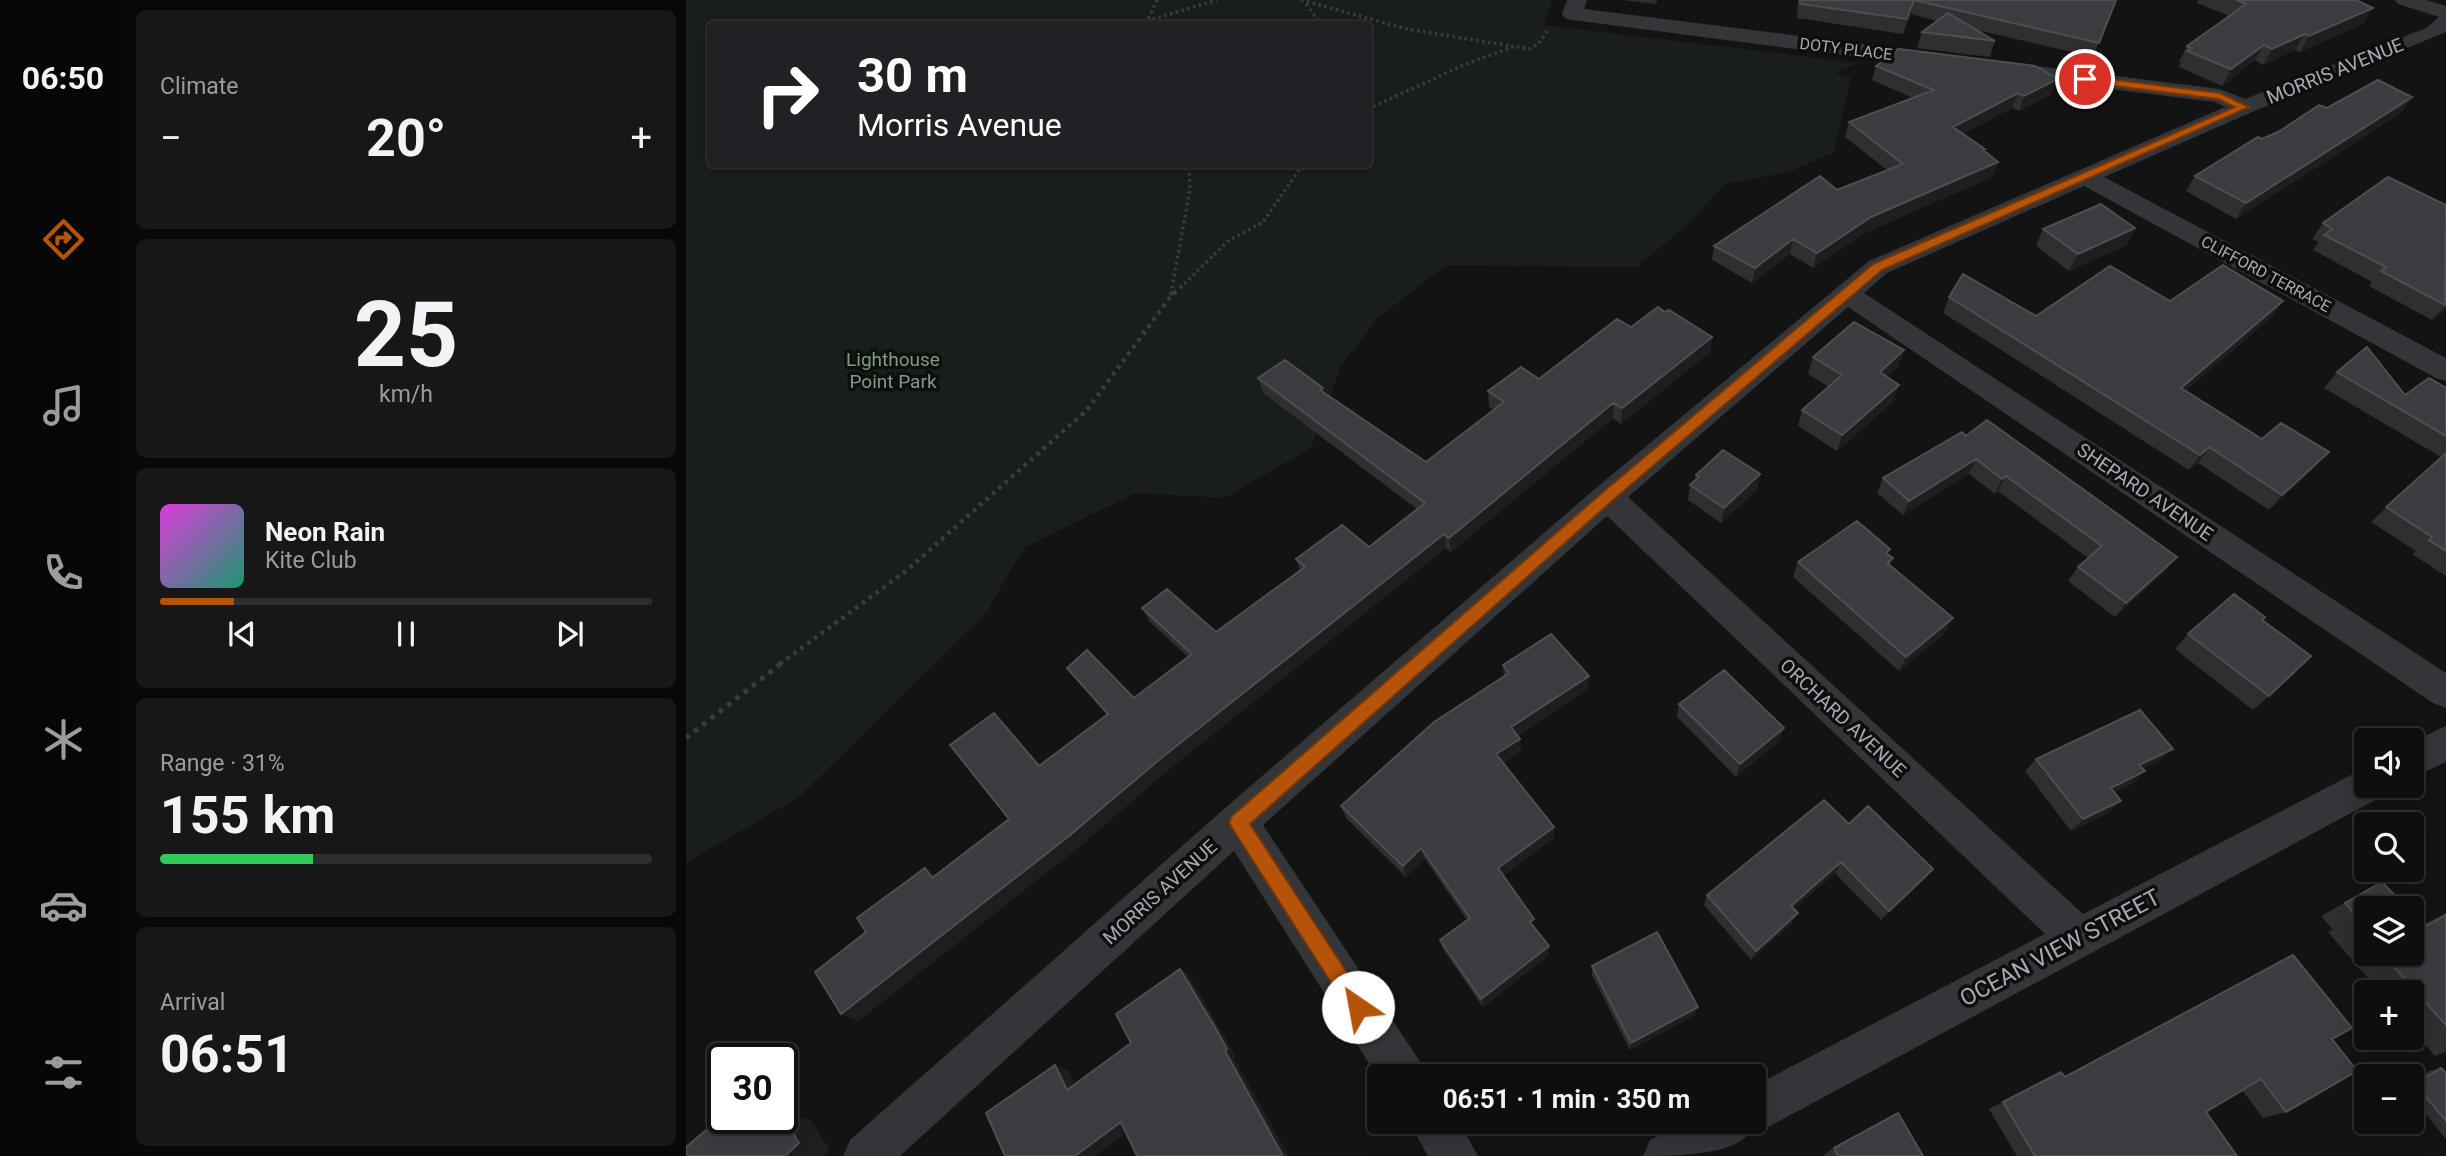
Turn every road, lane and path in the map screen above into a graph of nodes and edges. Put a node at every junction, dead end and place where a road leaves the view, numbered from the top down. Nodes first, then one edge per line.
1 (1157, 0) edge
2 (1217, 0) edge
3 (1301, 0) edge
4 (2405, 0) edge
5 (1306, 3) junction
6 (1574, 7) edge
7 (2446, 13) edge
8 (1148, 21) edge
9 (1153, 21) edge
10 (1319, 21) edge
11 (2446, 22) edge
12 (1515, 46) junction
13 (1958, 63) edge
14 (1986, 67) edge
15 (1372, 107) edge
16 (2244, 107) junction
17 (1189, 168) edge
18 (1300, 168) edge
19 (2086, 177) junction
20 (1845, 293) junction
21 (1171, 296) junction
22 (2446, 371) edge
23 (1607, 497) junction
24 (2446, 692) edge
25 (686, 738) edge
26 (2446, 743) edge
27 (2424, 755) edge
28 (2354, 792) edge
29 (1238, 822) junction
30 (2079, 938) junction
31 (1395, 1064) edge
32 (1766, 1104) edge
33 (1440, 1134) edge
34 (1708, 1134) edge
35 (866, 1156) edge
36 (1455, 1156) edge
37 (1666, 1156) edge

1 - 8 path
2 - 9 path
3 - 5 path
4 - 7 street
5 - 10 path
5 - 12 path
6 - 12 path
6 - 13 street, DOTY PLACE
11 - 16 street, MORRIS AVENUE
12 - 15 path
14 - 16 street
16 - 19 street, MORRIS AVENUE
17 - 21 path
18 - 21 path
19 - 20 street, MORRIS AVENUE
19 - 22 street, CLIFFORD TERRACE
20 - 23 street, MORRIS AVENUE
20 - 24 street, SHEPARD AVENUE
21 - 25 path
23 - 29 street, MORRIS AVENUE
23 - 30 street, ORCHARD AVENUE
26 - 27 street
28 - 30 street, OCEAN VIEW STREET
29 - 31 street
29 - 35 street, MORRIS AVENUE
30 - 32 street, OCEAN VIEW STREET
33 - 36 street
34 - 37 street

